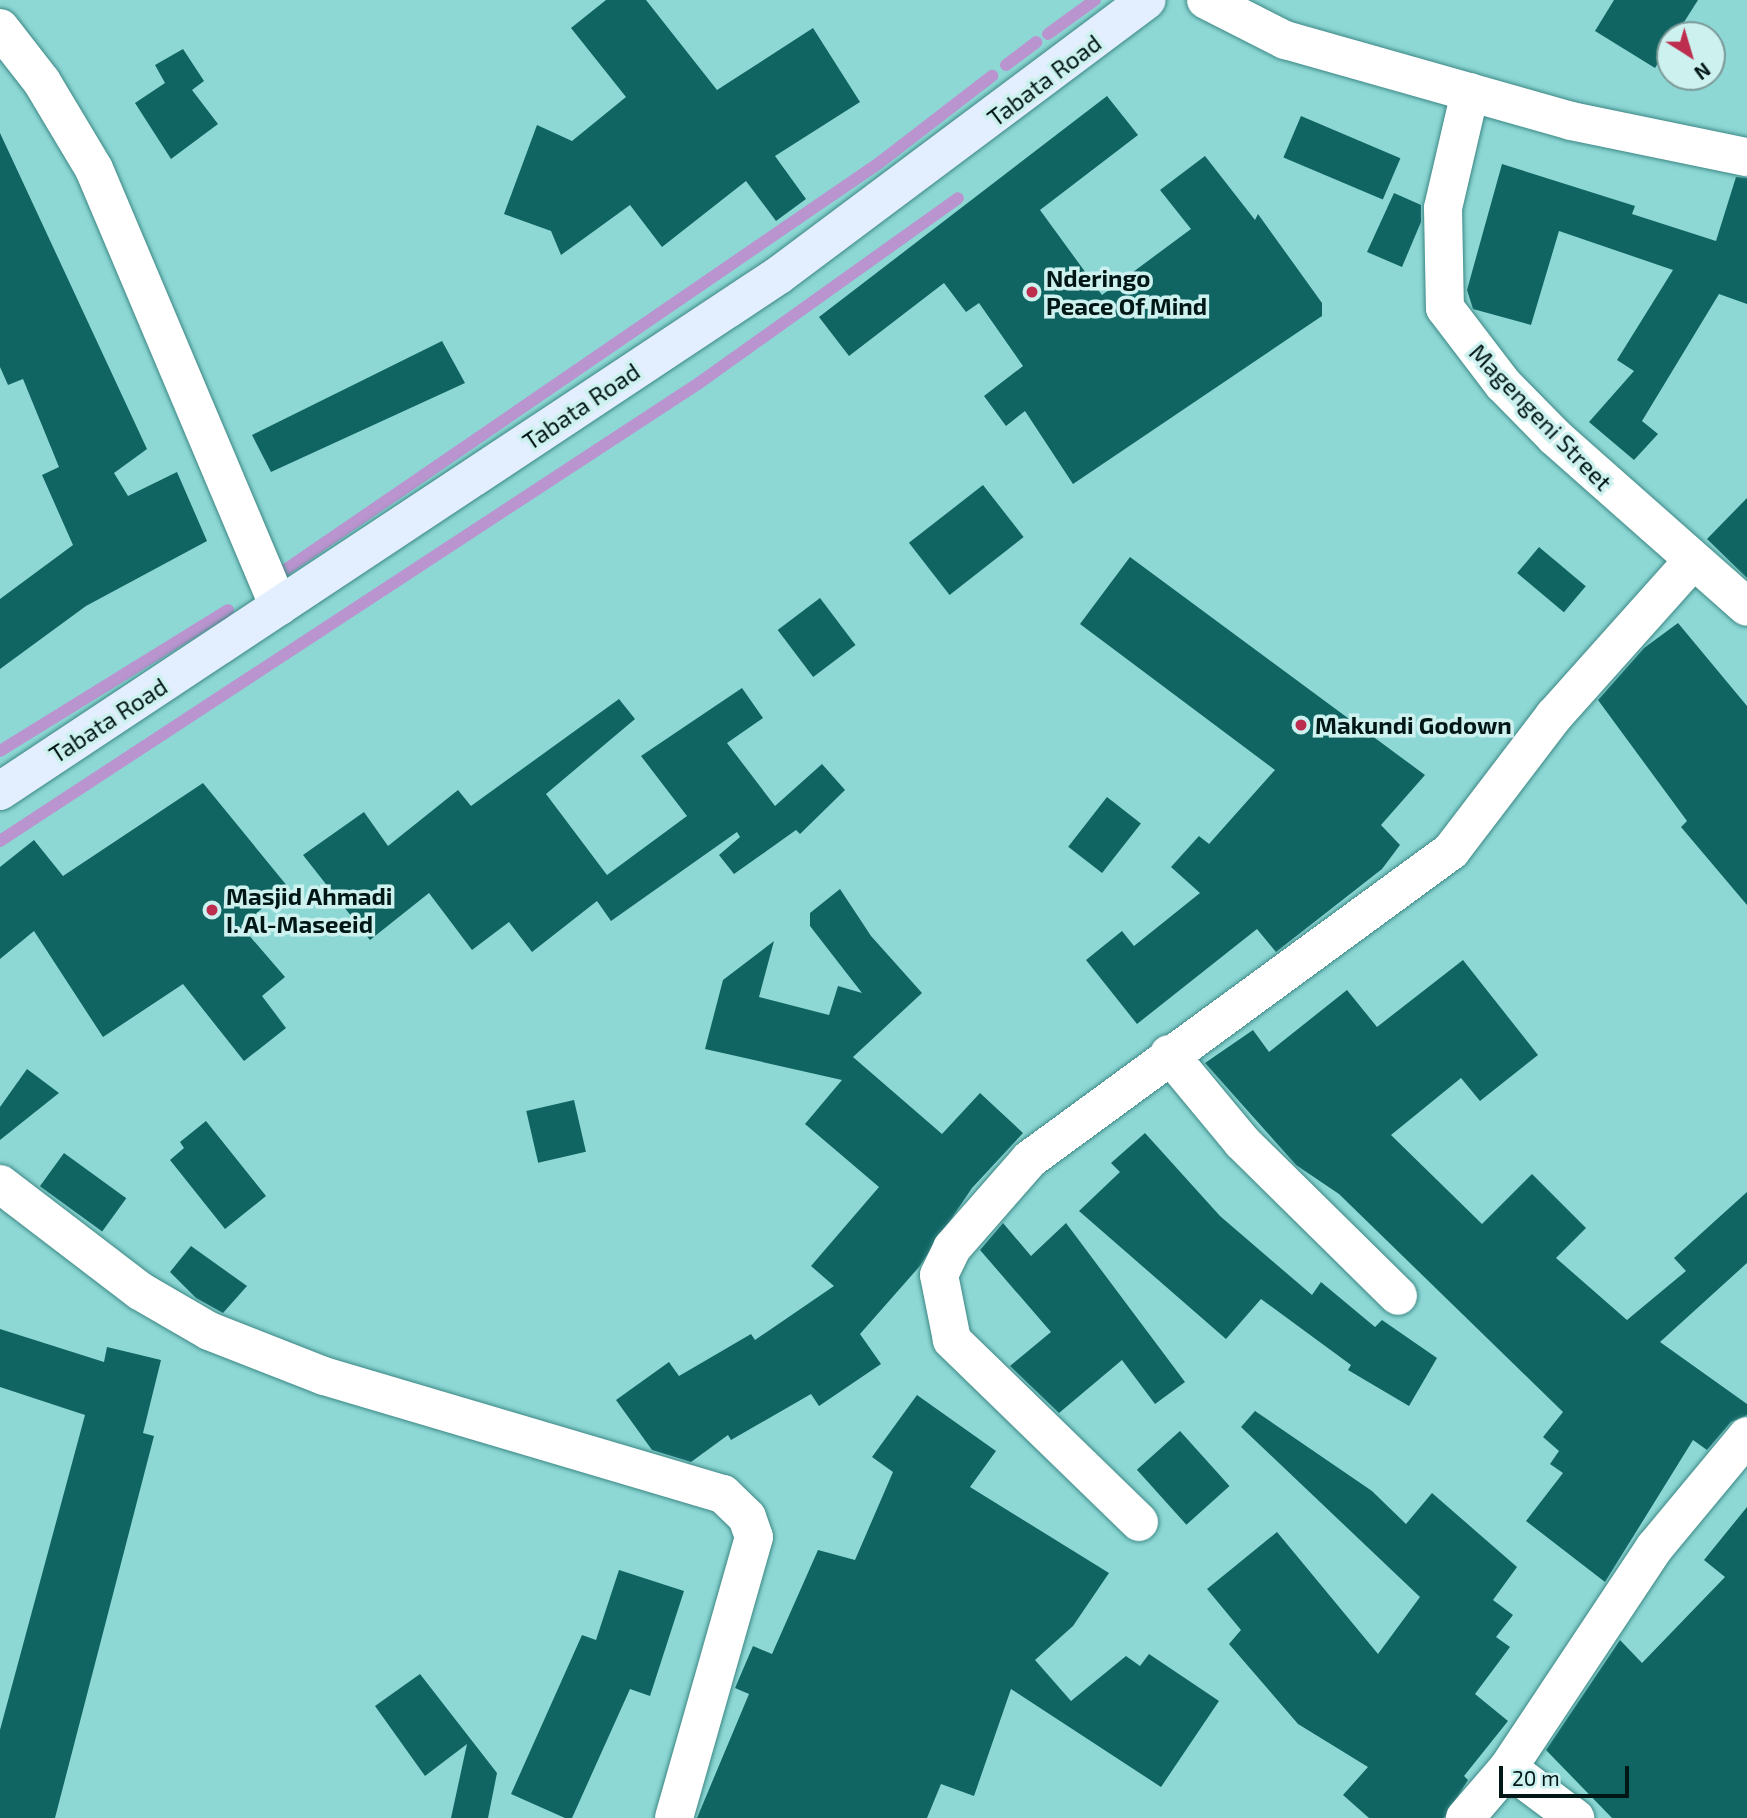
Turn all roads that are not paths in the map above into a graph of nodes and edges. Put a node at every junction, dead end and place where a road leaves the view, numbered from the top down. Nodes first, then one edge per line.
1 (1146, 0) edge
2 (1206, 0) edge
3 (0, 28) edge
4 (1470, 92) junction
5 (1747, 157) edge
6 (1691, 563) junction
7 (279, 607) junction
8 (1747, 607) edge
9 (0, 791) edge
10 (1169, 1054) junction
11 (0, 1184) edge
12 (1398, 1296) dead end
13 (1747, 1436) edge
14 (1139, 1522) dead end
15 (1508, 1768) junction
16 (674, 1818) edge
17 (1465, 1818) edge
18 (1575, 1818) edge

1 - 7 main road, Tabata Road
2 - 4 street
3 - 7 street
4 - 5 street
4 - 6 street, Magengeni Street
6 - 8 street, Magengeni Street
6 - 10 street
7 - 9 main road, Tabata Road
10 - 12 street
10 - 14 street
11 - 16 street
13 - 15 street
15 - 17 street
15 - 18 street

